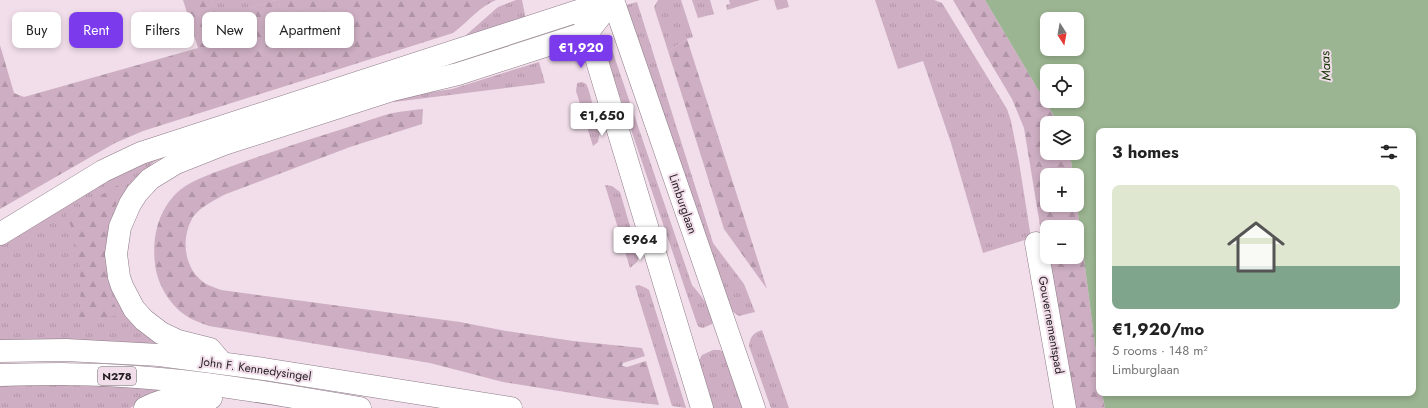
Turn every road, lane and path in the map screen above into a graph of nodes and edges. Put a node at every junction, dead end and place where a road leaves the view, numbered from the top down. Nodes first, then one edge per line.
1 (613, 0) edge
2 (580, 5) edge
3 (588, 32) junction
4 (0, 234) edge
5 (1036, 243) dead end
6 (0, 351) edge
7 (222, 363) junction
8 (0, 375) edge
9 (233, 388) junction
10 (145, 408) edge
11 (360, 408) edge
12 (511, 408) edge
13 (702, 408) edge
14 (754, 408) edge
15 (1065, 408) edge

1 - 2 main road
1 - 3 main road
1 - 14 main road, Limburglaan
2 - 3 main road
2 - 4 main road
3 - 7 main road
3 - 13 main road
5 - 15 main road, Gouvernementspad
6 - 7 main road, John F. Kennedysingel / N278
7 - 12 main road, John F. Kennedysingel / N278
8 - 9 main road, John F. Kennedysingel / N278
9 - 10 main road
9 - 11 main road, John F. Kennedysingel / N278

